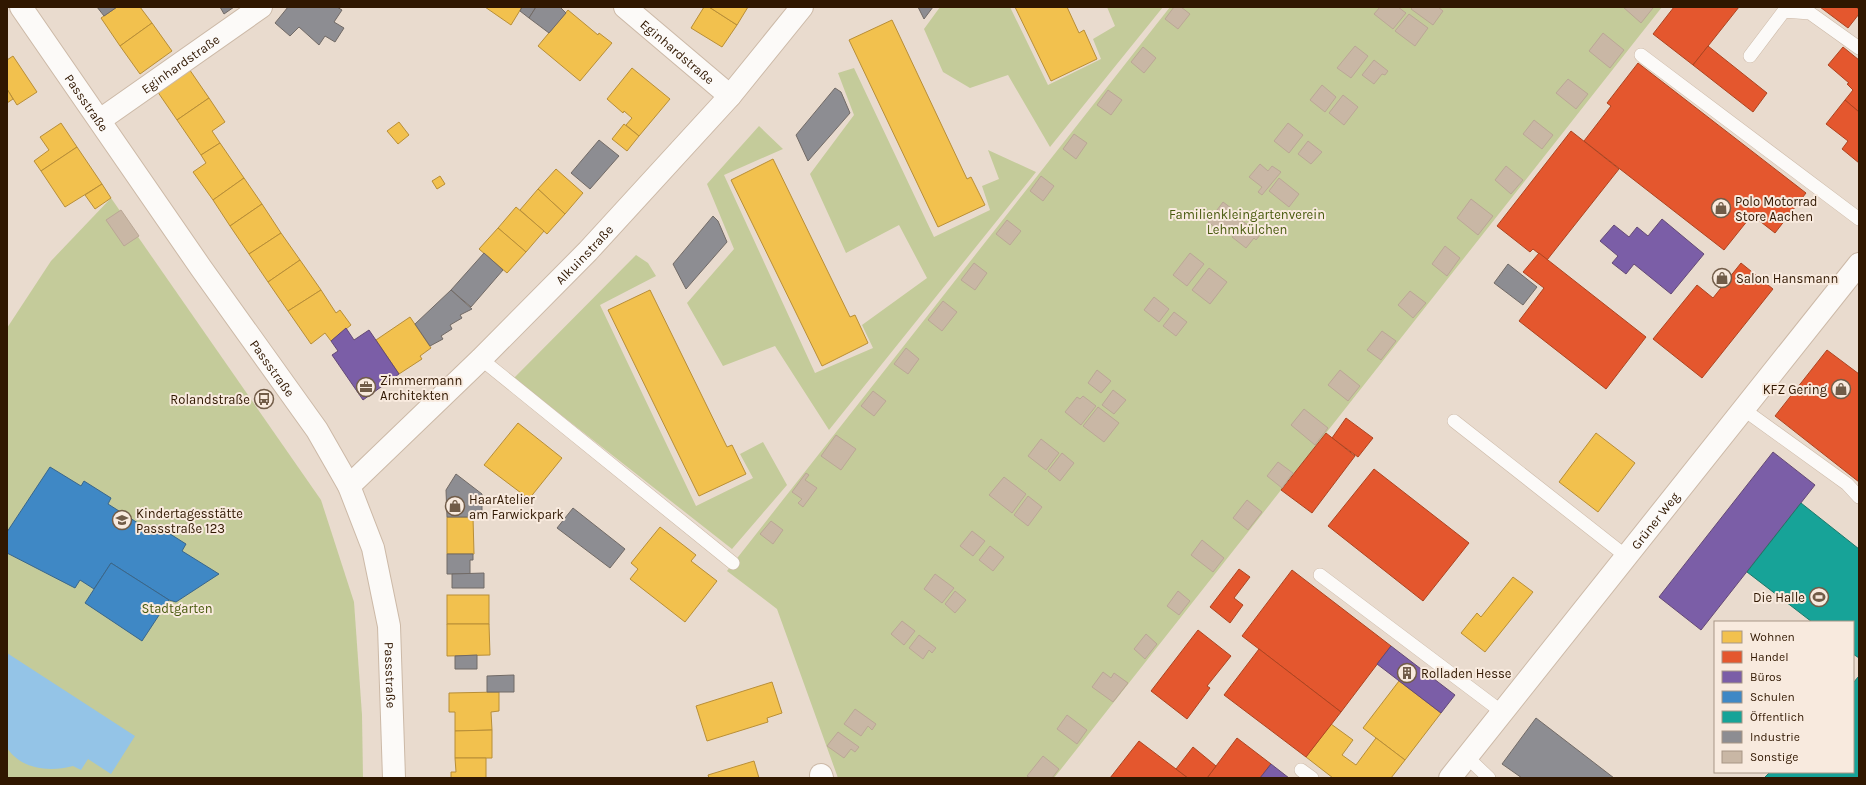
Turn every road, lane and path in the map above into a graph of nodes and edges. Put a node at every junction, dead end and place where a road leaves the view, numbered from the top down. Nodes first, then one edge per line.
1 (21, 7) edge
2 (261, 7) edge
3 (625, 7) edge
4 (802, 7) edge
5 (1859, 48) edge
6 (1641, 55) dead end
7 (1750, 56) dead end
8 (730, 96) junction
9 (100, 120) junction
10 (1859, 219) edge
11 (1859, 264) edge
12 (481, 359) junction
13 (1743, 409) junction
14 (1454, 421) dead end
15 (349, 486) junction
16 (1859, 497) edge
17 (1627, 557) junction
18 (733, 563) dead end
19 (1320, 575) dead end
20 (1502, 712) junction
21 (1467, 757) junction
22 (1301, 770) dead end
23 (394, 778) edge
24 (1312, 778) edge
25 (1450, 778) edge
26 (1489, 778) edge

1 - 9 street, Passstraße
2 - 9 street, Eginhardstraße
3 - 8 street, Eginhardstraße
4 - 8 street, Alkuinstraße
5 - 7 lane
6 - 10 lane
8 - 12 street, Alkuinstraße
9 - 15 street, Passstraße
11 - 13 street, Grüner Weg
12 - 15 street, Alkuinstraße
12 - 18 lane
13 - 16 lane
13 - 17 street, Grüner Weg
14 - 17 lane
15 - 23 street, Passstraße
17 - 20 street, Grüner Weg
19 - 20 lane
20 - 21 street, Grüner Weg
21 - 25 street, Grüner Weg
21 - 26 lane
22 - 24 lane

